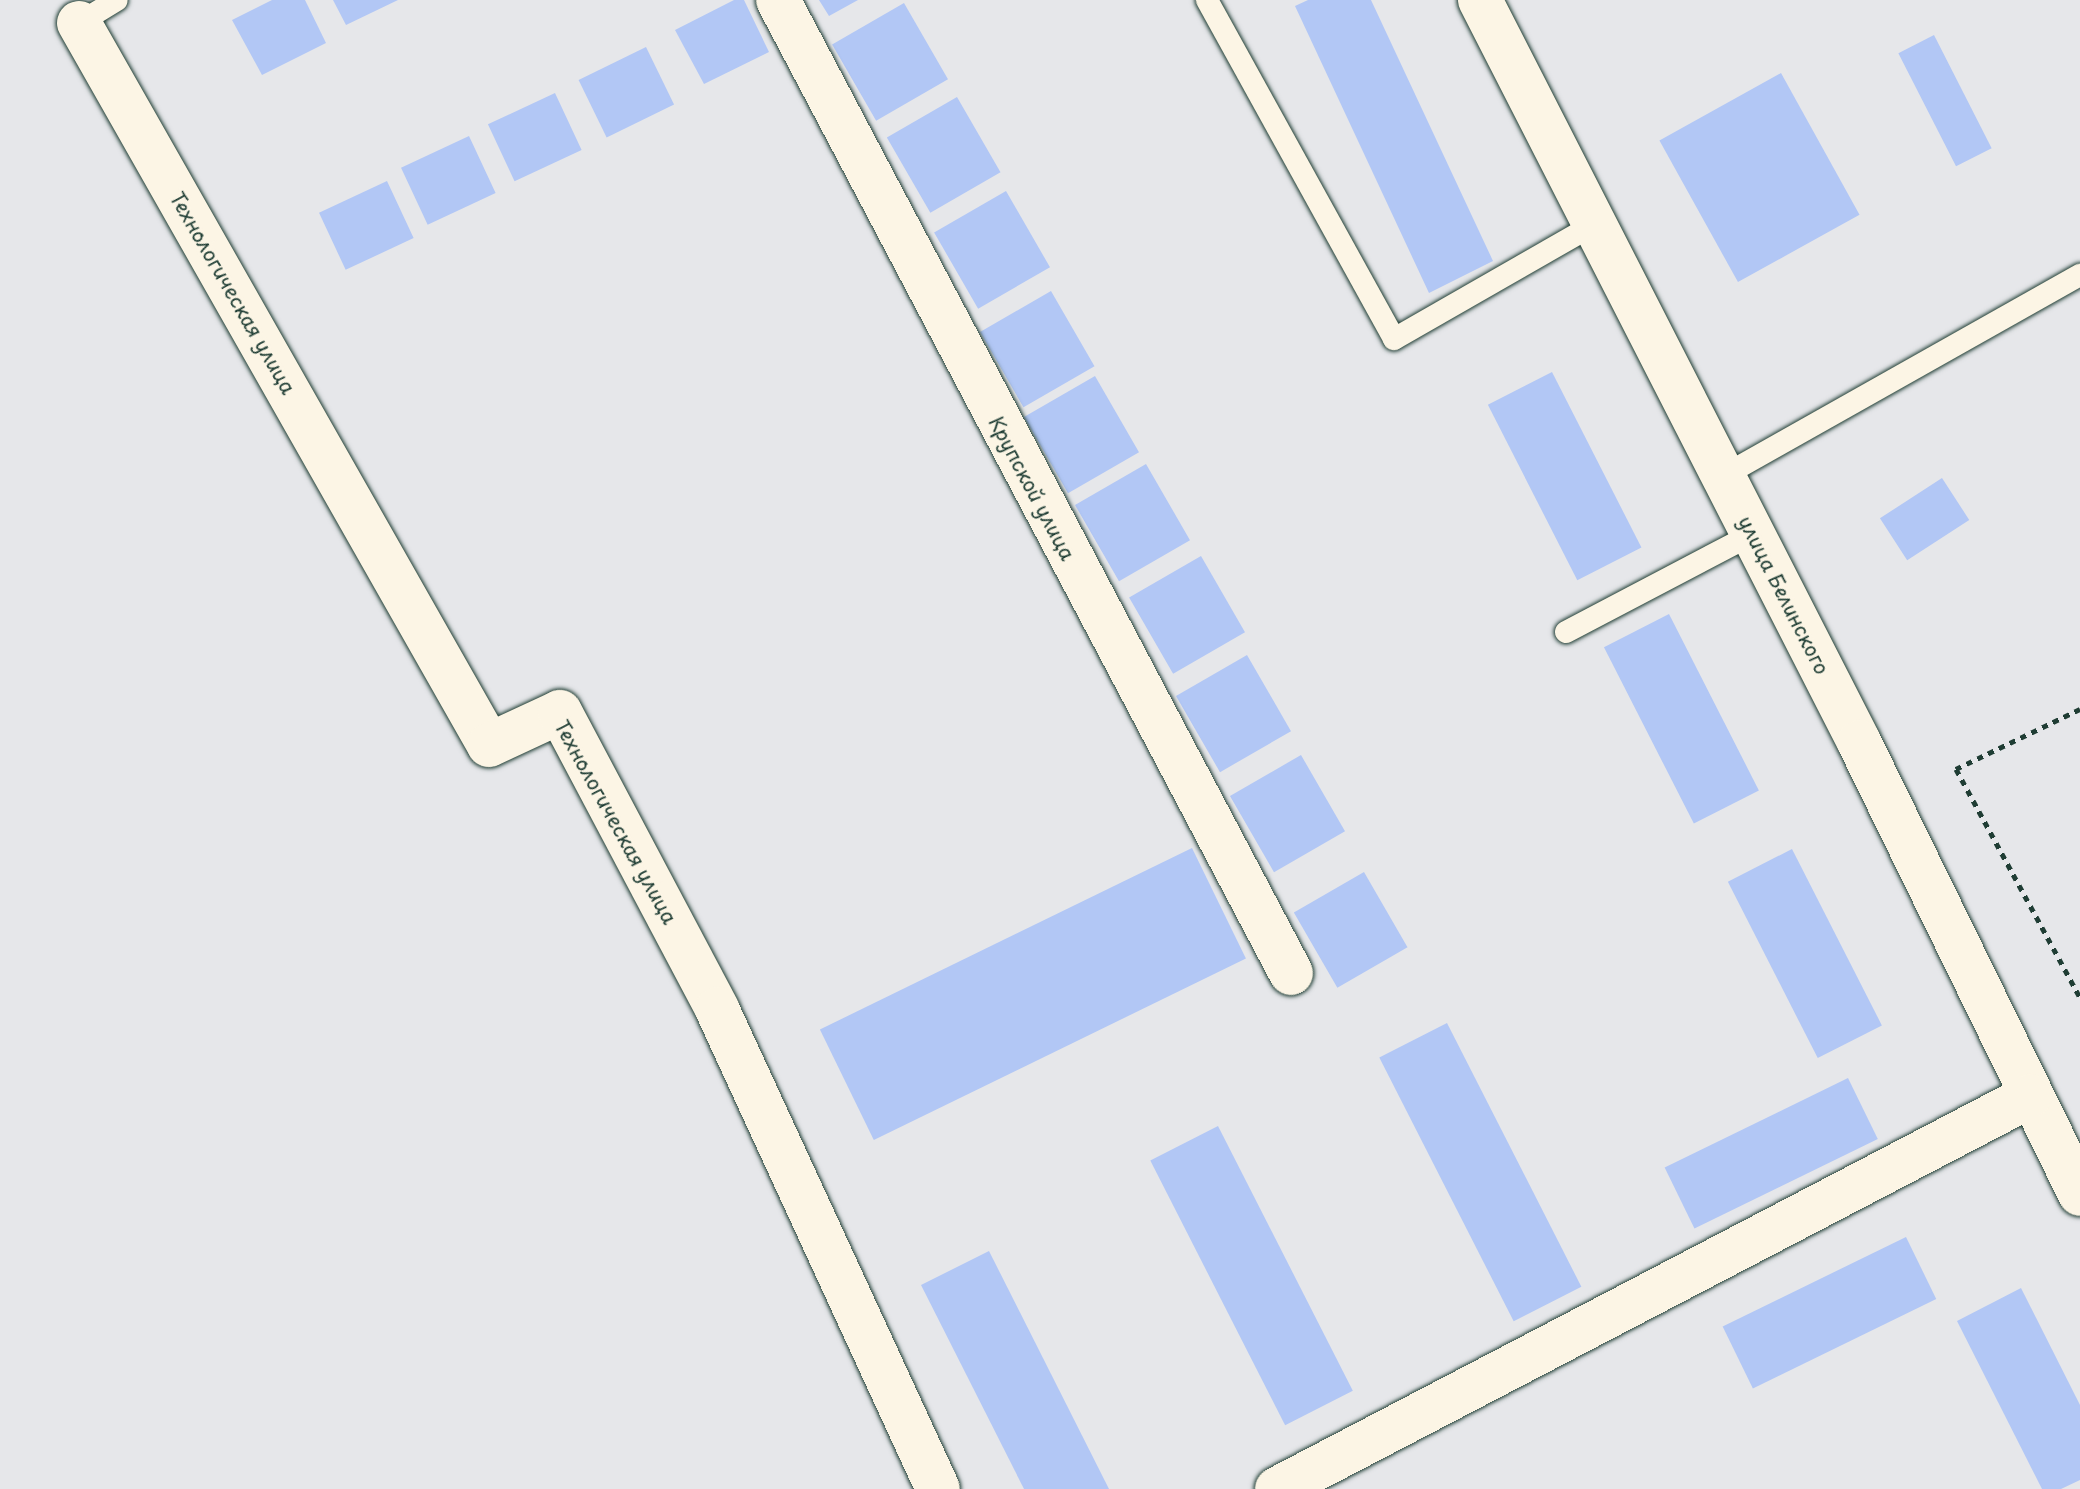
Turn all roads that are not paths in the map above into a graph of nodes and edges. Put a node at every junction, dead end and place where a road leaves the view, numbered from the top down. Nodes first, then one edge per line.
1 (117, 0) edge
2 (778, 0) edge
3 (1207, 0) edge
4 (1480, 0) edge
5 (79, 23) joint
6 (1595, 224) junction
7 (2080, 275) edge
8 (1723, 476) junction
9 (1753, 534) junction
10 (1566, 632) dead end
11 (1291, 973) dead end
12 (2030, 1096) junction
13 (2080, 1194) edge
14 (938, 1489) edge
15 (1277, 1489) edge

1 - 5 lane
2 - 11 street, Крупской улица
3 - 6 lane
4 - 6 street, улица Белинского
5 - 14 street, Технологическая улица
6 - 8 street, улица Белинского
7 - 8 lane
8 - 9 street, улица Белинского
9 - 10 lane
9 - 12 street, улица Белинского
12 - 13 street, улица Белинского
12 - 15 street

